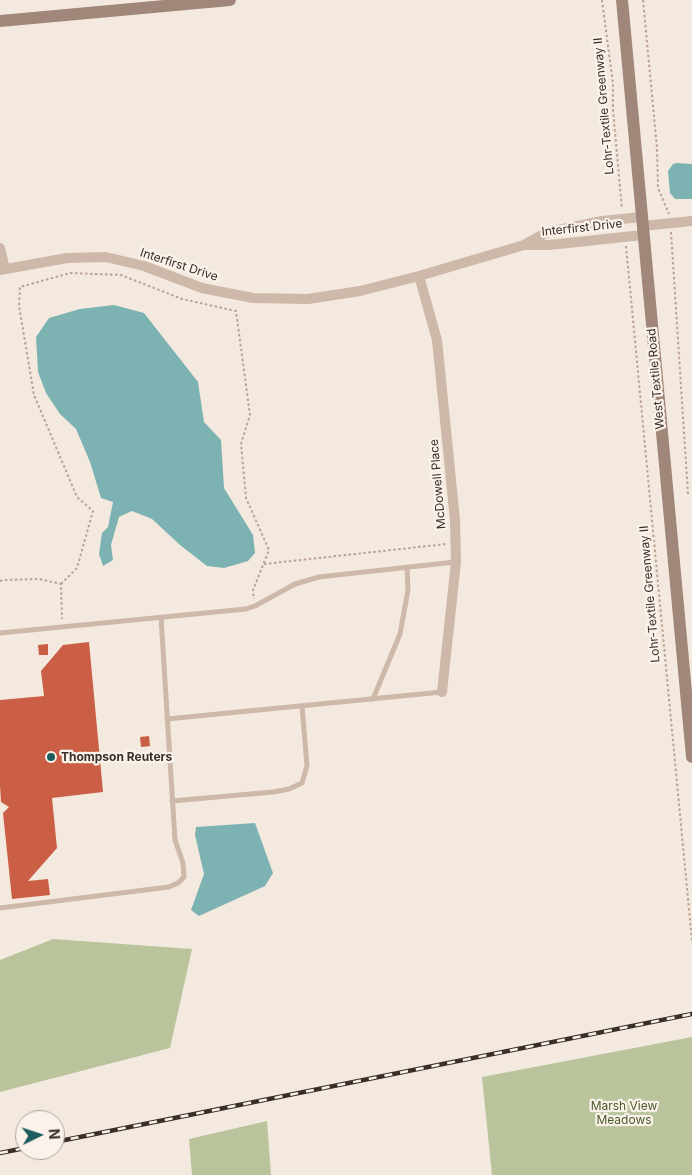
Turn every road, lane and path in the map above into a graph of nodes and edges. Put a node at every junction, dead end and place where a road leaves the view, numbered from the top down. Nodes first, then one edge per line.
1 (230, 0) edge
2 (602, 0) edge
3 (622, 0) edge
4 (643, 0) edge
5 (0, 21) edge
6 (622, 210) dead end
7 (670, 216) dead end
8 (692, 222) edge
9 (642, 226) junction
10 (671, 231) dead end
11 (524, 245) junction
12 (626, 246) dead end
13 (0, 248) edge
14 (2, 269) edge
15 (420, 276) junction
16 (690, 487) edge
17 (688, 494) dead end
18 (455, 542) junction
19 (456, 562) junction
20 (263, 564) junction
21 (408, 568) junction
22 (0, 581) edge
23 (61, 584) junction
24 (255, 606) junction
25 (161, 617) junction
26 (63, 627) junction
27 (0, 632) edge
28 (442, 692) joint
29 (373, 699) junction
30 (302, 706) junction
31 (167, 719) junction
32 (692, 757) edge
33 (172, 801) junction
34 (0, 908) edge
35 (692, 941) edge

1 - 5 main road
2 - 6 path, Lohr-Textile Greenway II
3 - 9 main road, West Textile Road
4 - 7 path
8 - 9 street
9 - 11 street, Interfirst Drive
9 - 11 street, Interfirst Drive
9 - 32 main road, West Textile Road
10 - 16 path
11 - 15 street, Interfirst Drive
12 - 35 path, Lohr-Textile Greenway II
13 - 14 street
14 - 15 street, Interfirst Drive
15 - 18 street, McDowell Place
16 - 17 path
18 - 19 street, McDowell Place
18 - 20 path
19 - 21 lane
19 - 28 street, McDowell Place
20 - 23 path
20 - 24 path
21 - 24 lane
21 - 29 lane
22 - 23 path
23 - 26 path
24 - 25 lane
25 - 26 lane
25 - 31 lane
26 - 27 lane
28 - 29 lane
29 - 30 lane
30 - 31 lane
30 - 33 lane
31 - 33 lane
33 - 34 lane

